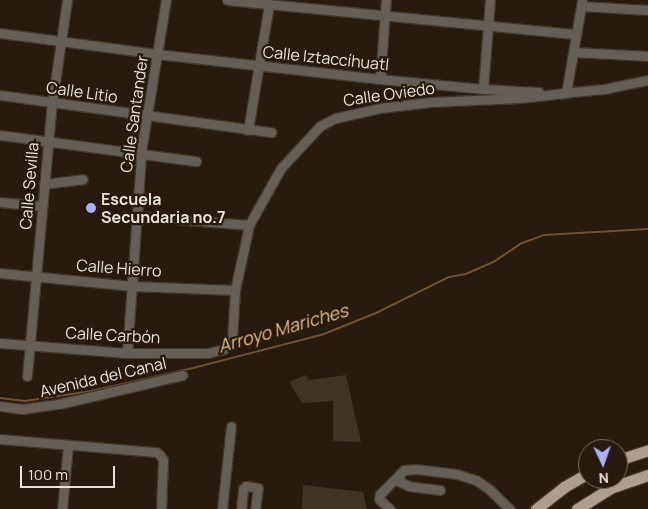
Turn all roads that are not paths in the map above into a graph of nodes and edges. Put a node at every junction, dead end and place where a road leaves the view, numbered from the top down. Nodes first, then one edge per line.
1 (67, 0) edge
2 (166, 0) edge
3 (228, 0) edge
4 (386, 0) edge
5 (490, 0) edge
6 (284, 3) edge
7 (581, 3) edge
8 (268, 6) junction
9 (648, 10) edge
10 (385, 16) junction
11 (488, 24) junction
12 (0, 33) edge
13 (576, 34) junction
14 (60, 41) junction
15 (574, 52) junction
16 (157, 54) junction
17 (648, 56) edge
18 (260, 65) junction
19 (380, 79) junction
20 (648, 80) edge
21 (483, 89) junction
22 (566, 93) junction
23 (0, 96) edge
24 (52, 103) junction
25 (146, 116) junction
26 (248, 130) junction
27 (271, 132) dead end
28 (0, 135) edge
29 (48, 142) junction
30 (141, 154) junction
31 (196, 161) dead end
32 (83, 179) dead end
33 (44, 184) junction
34 (0, 202) edge
35 (42, 206) junction
36 (138, 216) junction
37 (249, 225) junction
38 (0, 273) edge
39 (34, 276) junction
40 (132, 286) junction
41 (235, 290) junction
42 (0, 343) edge
43 (30, 345) junction
44 (224, 349) joint
45 (127, 353) junction
46 (183, 374) dead end
47 (28, 376) dead end
48 (0, 406) edge
49 (231, 426) dead end
50 (0, 439) edge
51 (68, 446) junction
52 (648, 450) edge
53 (628, 457) edge
54 (399, 475) junction
55 (648, 475) edge
56 (578, 479) edge
57 (440, 490) dead end
58 (62, 509) edge
59 (161, 509) edge
60 (222, 509) edge
61 (241, 509) edge
62 (255, 509) edge
63 (390, 509) edge
64 (510, 509) edge
65 (536, 509) edge
66 (577, 509) edge

1 - 14 street, Calle Sevilla
2 - 16 street, Calle Santander
3 - 8 street
4 - 10 street
5 - 11 street
6 - 8 street
6 - 10 street
7 - 9 street
7 - 13 street
8 - 18 street
10 - 11 street
10 - 19 street
11 - 13 street
11 - 21 street
12 - 14 street, Calle Iztaccíhuatl
13 - 15 street
14 - 16 street, Calle Iztaccíhuatl
14 - 24 street, Calle Sevilla
15 - 17 street
15 - 22 street
16 - 18 street, Calle Iztaccíhuatl
16 - 25 street, Calle Santander
18 - 19 street, Calle Iztaccíhuatl
18 - 26 street
19 - 21 street, Calle Iztaccíhuatl
20 - 22 street, Calle Iztaccíhuatl
21 - 22 street, Calle Iztaccíhuatl
22 - 37 street, Calle Oviedo
23 - 24 street, Calle Litio
24 - 25 street, Calle Litio
24 - 29 street, Calle Sevilla
25 - 26 street, Calle Litio
25 - 30 street, Calle Santander
26 - 27 street, Calle Litio
28 - 29 street
29 - 30 street
29 - 33 street, Calle Sevilla
30 - 31 street
30 - 36 street, Calle Santander
32 - 33 street
33 - 35 street, Calle Sevilla
34 - 35 street
35 - 39 street, Calle Sevilla
36 - 37 street
36 - 40 street, Calle Santander
37 - 41 street, Calle Oviedo
38 - 39 street, Calle Hierro
39 - 40 street, Calle Hierro
39 - 43 street, Calle Sevilla
40 - 41 street, Calle Hierro
40 - 45 street, Calle Santander
41 - 44 street, Calle Oviedo
42 - 43 street, Calle Carbón
43 - 45 street, Calle Carbón
43 - 47 street, Calle Sevilla
44 - 45 street, Calle Carbón
46 - 48 street, Avenida del Canal
49 - 60 street
50 - 51 street
51 - 58 street
51 - 59 street
52 - 53 main road
54 - 57 street
54 - 63 street
54 - 64 street
55 - 66 main road
56 - 65 main road
61 - 62 street

